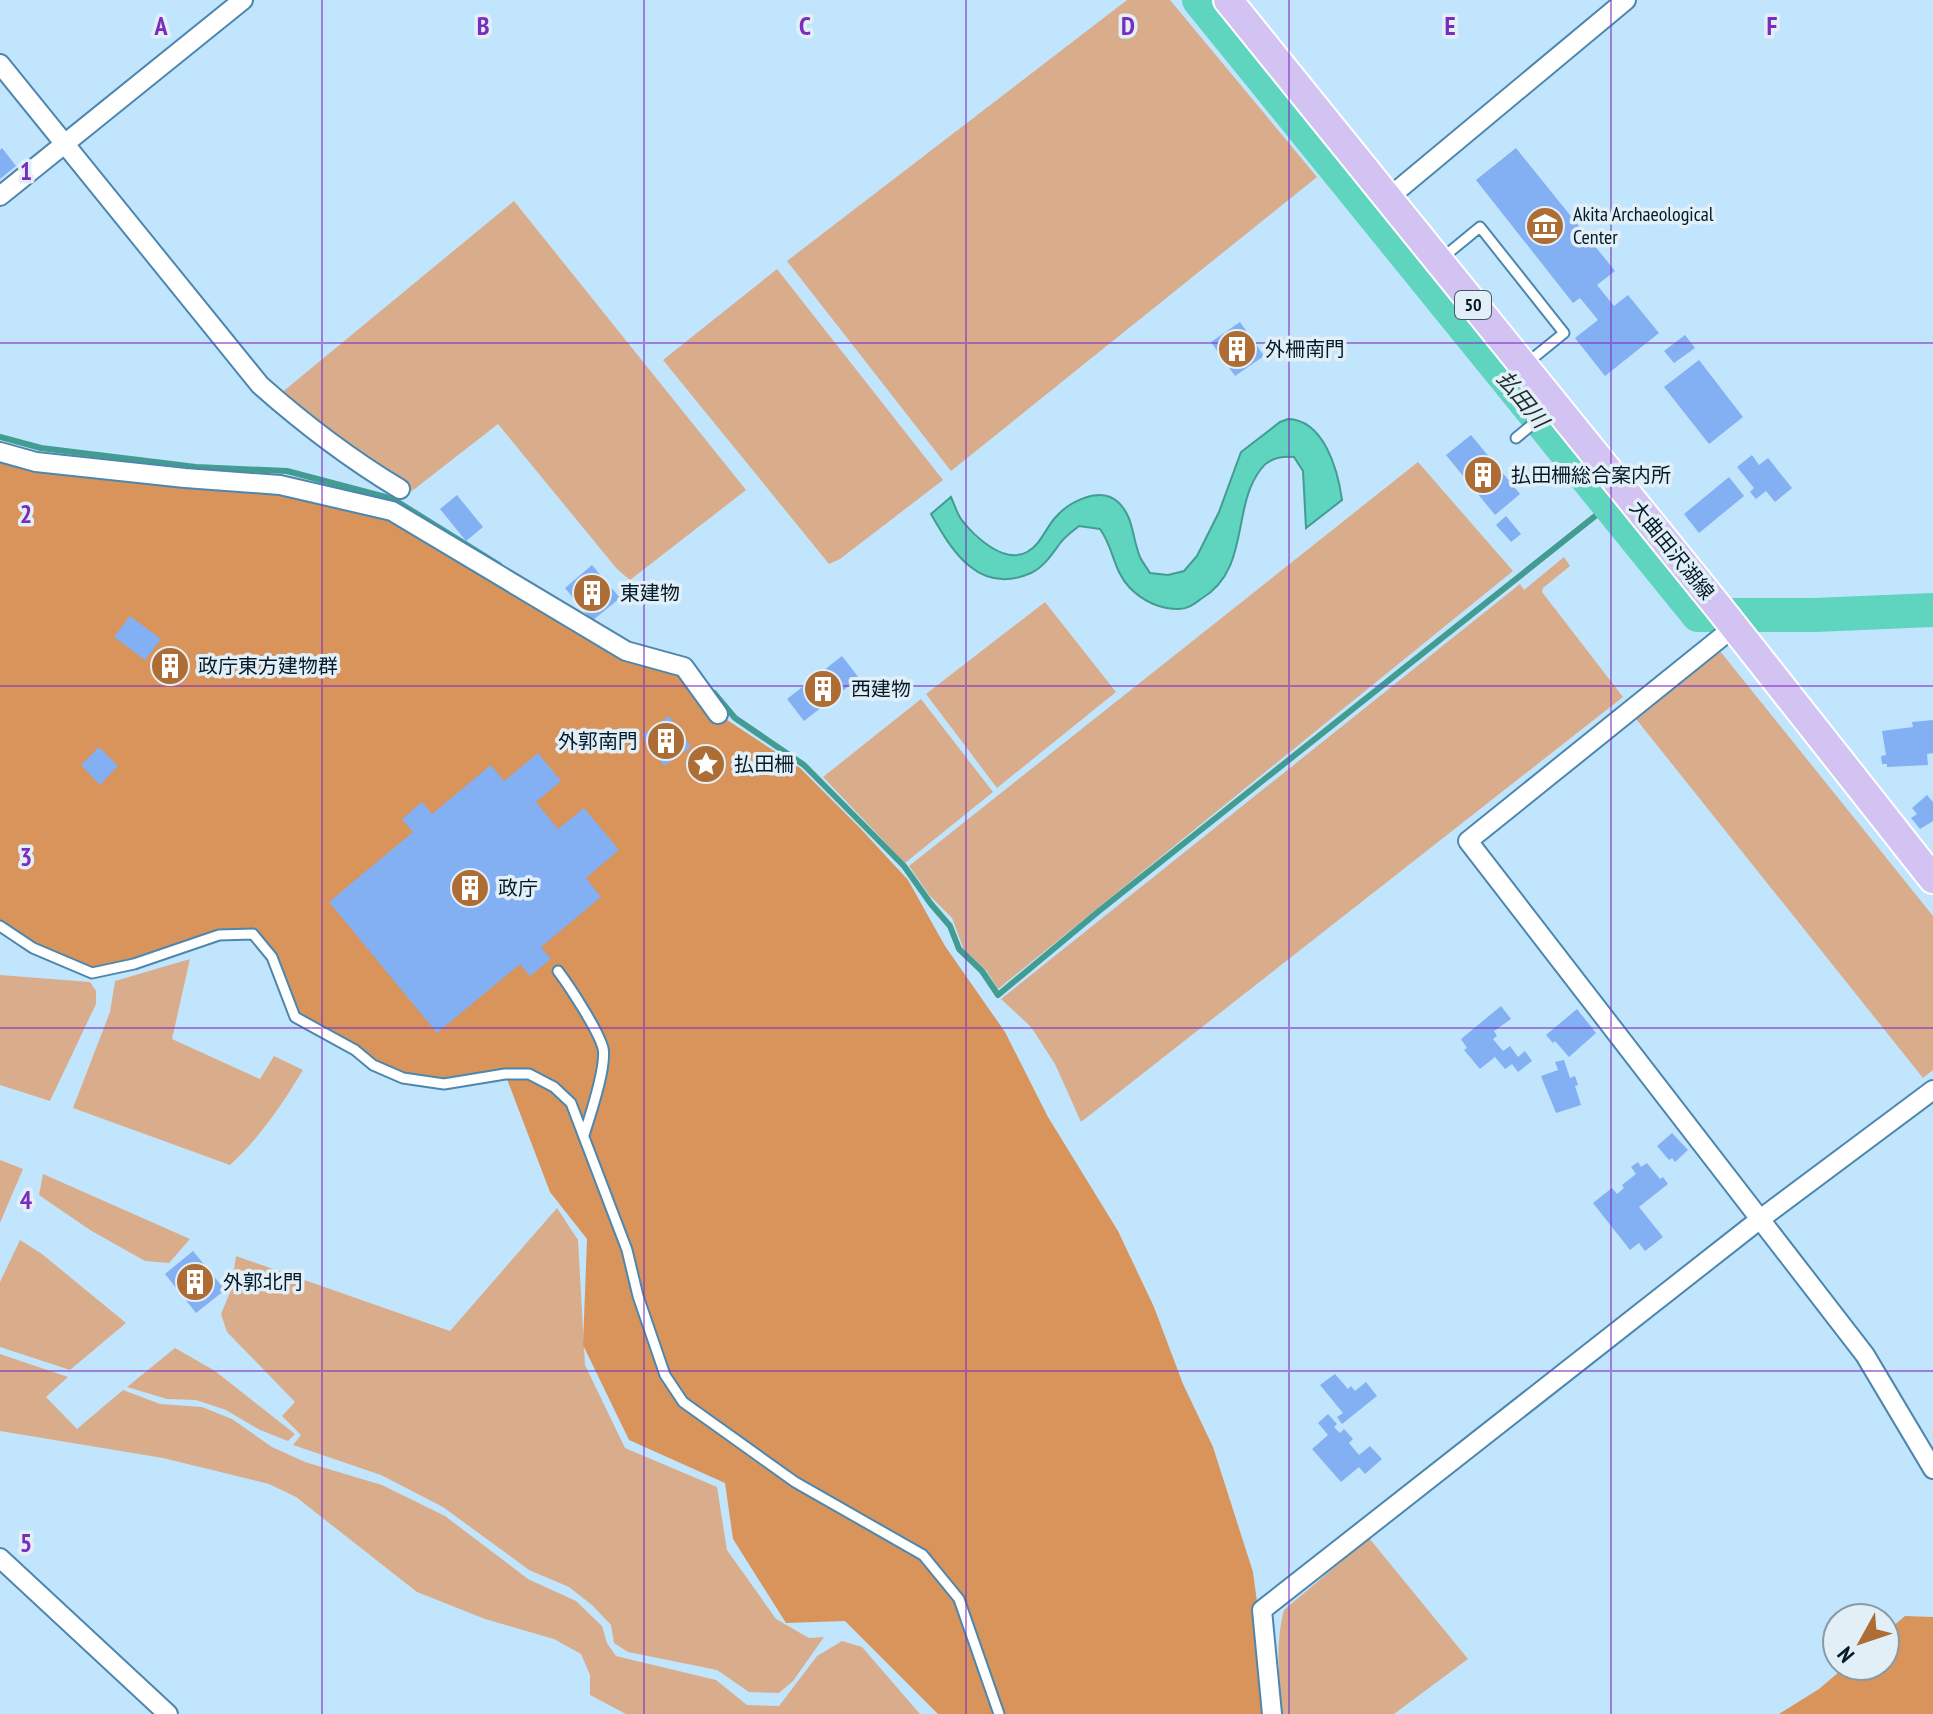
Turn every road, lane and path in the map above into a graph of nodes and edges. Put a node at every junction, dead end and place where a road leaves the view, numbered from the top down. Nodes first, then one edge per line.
1 (243, 0) edge
2 (1228, 0) edge
3 (1626, 0) edge
4 (0, 64) edge
5 (64, 143) junction
6 (0, 196) edge
7 (1387, 199) junction
8 (1438, 261) junction
9 (1523, 366) junction
10 (1555, 406) junction
11 (1516, 438) dead end
12 (0, 452) edge
13 (400, 489) dead end
14 (1729, 621) junction
15 (718, 714) dead end
16 (1933, 879) edge
17 (0, 926) edge
18 (558, 971) dead end
19 (1933, 1090) edge
20 (584, 1135) junction
21 (1759, 1220) junction
22 (1933, 1469) edge
23 (0, 1558) edge
24 (168, 1714) edge
25 (999, 1714) edge
26 (1272, 1714) edge

1 - 5 street
2 - 7 main road, 大曲田沢湖線 / 50
3 - 7 street
4 - 5 street
5 - 6 street
5 - 13 street
7 - 8 main road, 大曲田沢湖線 / 50
8 - 9 main road, 大曲田沢湖線 / 50
8 - 9 lane
9 - 10 main road, 大曲田沢湖線 / 50
10 - 11 lane
10 - 14 main road, 大曲田沢湖線 / 50
12 - 15 street
14 - 16 main road, 大曲田沢湖線 / 50
14 - 21 street
17 - 20 lane
18 - 20 lane
19 - 21 street
20 - 25 lane
21 - 22 street
21 - 26 street
23 - 24 street

